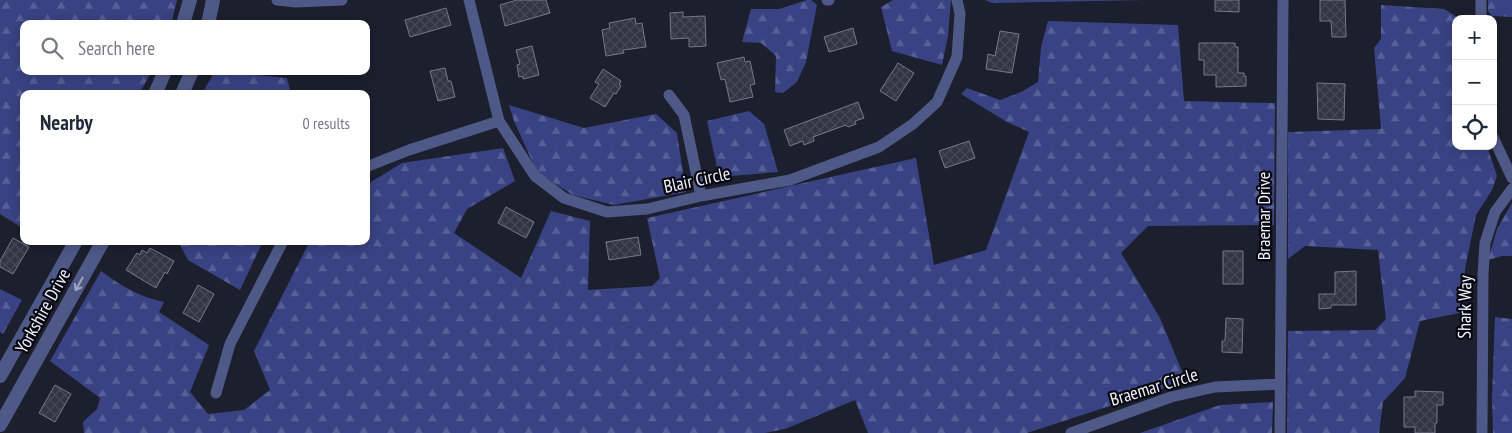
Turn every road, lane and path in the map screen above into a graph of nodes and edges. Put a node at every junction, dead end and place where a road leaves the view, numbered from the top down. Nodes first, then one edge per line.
1 (190, 0) edge
2 (213, 0) edge
3 (276, 0) edge
4 (342, 0) edge
5 (469, 0) edge
6 (957, 0) edge
7 (1283, 0) edge
8 (1481, 0) edge
9 (1481, 15) edge
10 (184, 20) edge
11 (209, 20) edge
12 (163, 75) edge
13 (190, 75) edge
14 (157, 90) edge
15 (184, 90) edge
16 (669, 95) dead end
17 (499, 122) junction
18 (1497, 146) edge
19 (370, 165) edge
20 (1512, 178) edge
21 (1512, 190) edge
22 (701, 196) junction
23 (74, 245) edge
24 (101, 245) edge
25 (281, 245) edge
26 (0, 376) edge
27 (1280, 384) junction
28 (216, 393) dead end
29 (0, 424) edge
30 (1071, 433) edge
31 (1280, 433) edge
32 (1482, 433) edge

1 - 10 street
2 - 11 street
3 - 4 street
5 - 17 street, Blair Circle
6 - 22 street, Blair Circle
7 - 27 street, Braemar Drive
8 - 9 street
12 - 14 street
13 - 15 street
16 - 22 street
17 - 19 street
17 - 22 street, Blair Circle
18 - 20 street
21 - 32 street, Shark Way
23 - 26 street, Yorkshire Drive
24 -> 29 street, Yorkshire Drive
25 - 28 street
27 - 30 street, Braemar Circle
27 - 31 street, Braemar Drive

